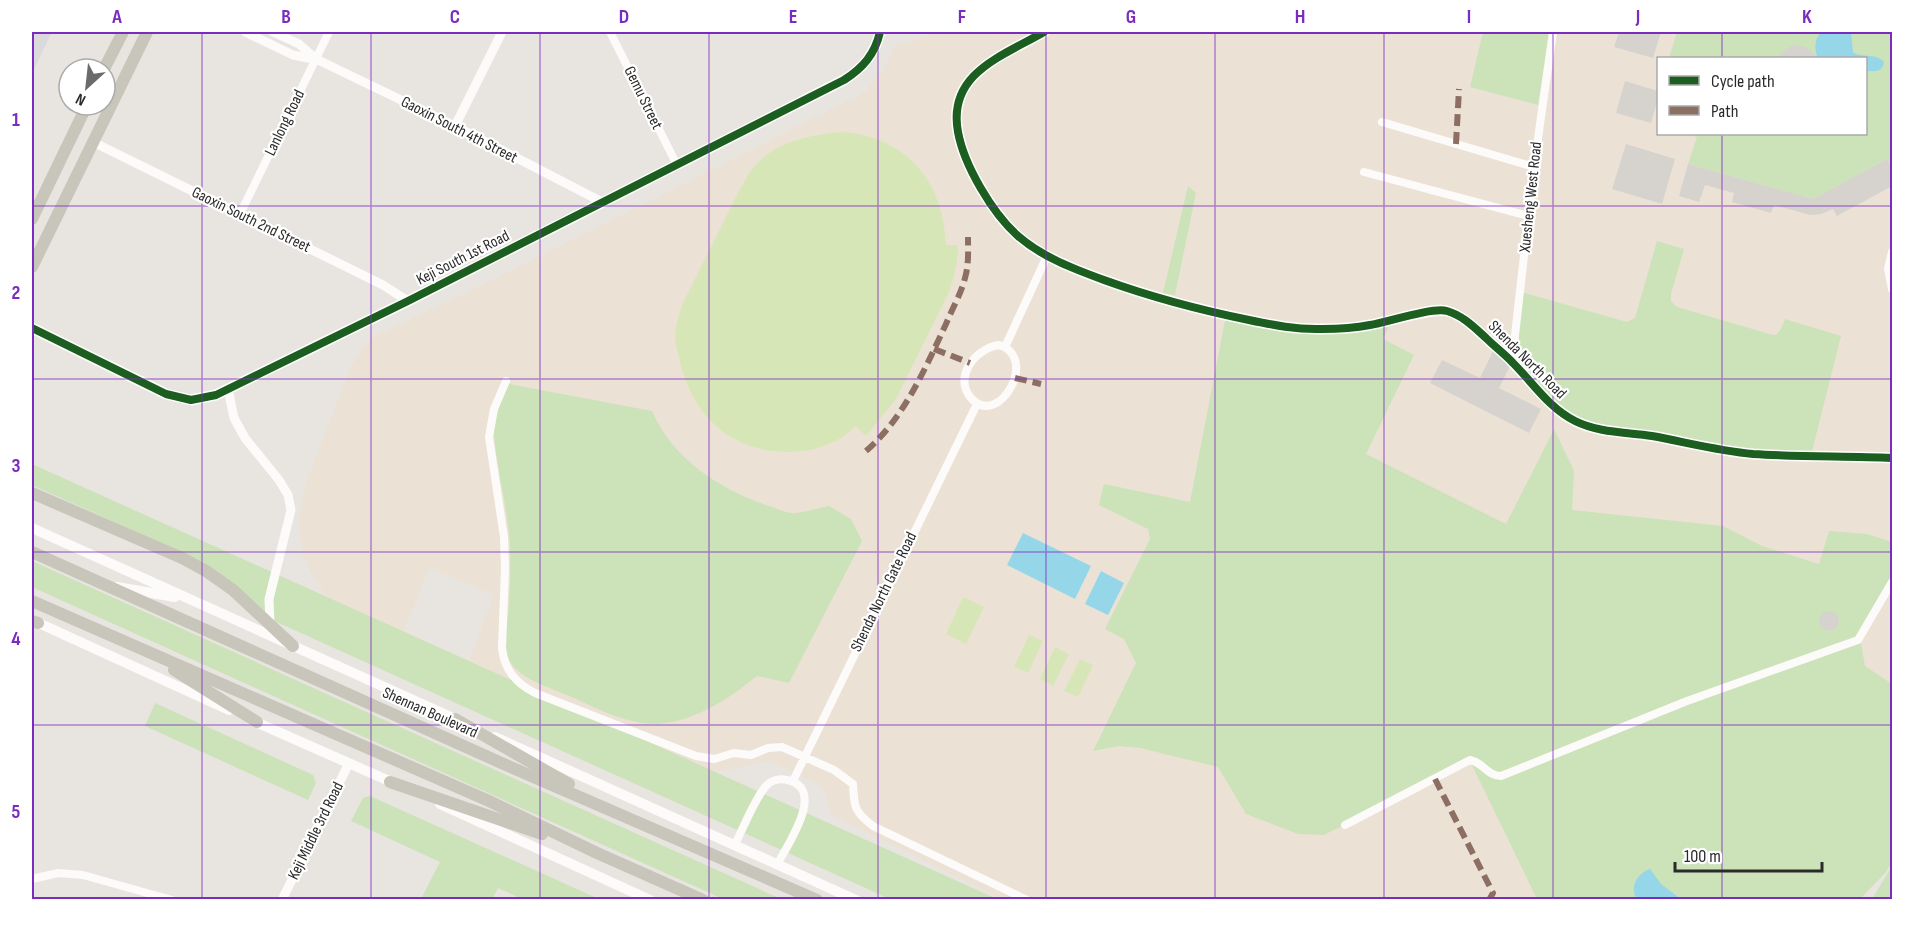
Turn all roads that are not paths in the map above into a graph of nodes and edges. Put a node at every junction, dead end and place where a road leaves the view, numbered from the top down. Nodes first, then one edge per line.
1 (123, 32) edge
2 (147, 32) edge
3 (245, 32) edge
4 (273, 32) edge
5 (329, 32) edge
6 (502, 32) edge
7 (610, 32) edge
8 (880, 32) edge
9 (1044, 32) edge
10 (1553, 32) edge
11 (110, 57) edge
12 (316, 59) junction
13 (81, 117) edge
14 (1382, 122) dead end
15 (455, 126) junction
16 (93, 142) junction
17 (677, 165) junction
18 (1534, 167) junction
19 (1364, 172) dead end
20 (602, 202) junction
21 (240, 214) junction
22 (1528, 216) junction
23 (32, 219) edge
24 (1893, 252) edge
25 (1047, 256) junction
26 (32, 267) edge
27 (1893, 289) edge
28 (408, 301) junction
29 (32, 328) edge
30 (1005, 347) junction
31 (1512, 362) junction
32 (506, 381) dead end
33 (228, 389) junction
34 (977, 404) junction
35 (1893, 458) edge
36 (32, 493) edge
37 (32, 528) edge
38 (32, 552) edge
39 (1893, 582) edge
40 (105, 585) junction
41 (190, 599) junction
42 (32, 601) edge
43 (34, 621) edge
44 (270, 624) junction
45 (294, 646) junction
46 (138, 647) junction
47 (455, 719) junction
48 (257, 722) junction
49 (805, 756) junction
50 (349, 763) junction
51 (793, 781) junction
52 (390, 782) junction
53 (615, 811) junction
54 (1345, 825) dead end
55 (735, 844) junction
56 (597, 853) junction
57 (778, 863) junction
58 (32, 879) edge
59 (172, 900) edge
60 (282, 900) edge
61 (650, 900) edge
62 (703, 900) edge
63 (817, 900) edge
64 (856, 900) edge
65 (1027, 900) edge

1 - 11 main road
2 - 16 main road
3 - 12 street, Gaoxin South 4th Street
4 - 12 street, Gaoxin South 4th Street
5 - 12 street, Lanlong Road
6 - 15 street
7 - 17 street, Gemu Street
8 - 17 street, Keji South 1st Road
9 - 25 street, Shenda North Road
10 - 18 street, Xuesheng West Road
12 - 15 street, Gaoxin South 4th Street
12 - 21 street, Lanlong Road
13 - 23 main road
14 - 18 street
15 - 20 street, Gaoxin South 4th Street
16 - 21 street, Gaoxin South 2nd Street
16 - 26 main road
17 - 20 street, Keji South 1st Road
18 - 22 street, Xuesheng West Road
19 - 22 street
20 - 28 street, Keji South 1st Road
21 - 28 street, Gaoxin South 2nd Street
22 - 31 street, Xuesheng West Road
24 - 27 street
25 - 30 street
25 - 31 street, Shenda North Road
28 - 33 street, Keji South 1st Road
29 - 33 street, Keji South 1st Road
30 - 34 street
30 - 34 street
31 - 35 street, Shenda North Road
32 - 49 street
33 - 44 street
34 - 49 street, Shenda North Gate Road
36 - 44 main road
37 - 41 main road
38 - 40 main road, Shennan Boulevard
39 - 54 street
40 - 41 main road
40 - 53 main road, Shennan Boulevard
41 - 45 main road
42 - 46 main road
43 - 48 main road
44 - 45 main road
45 - 47 main road
46 - 48 main road
46 - 56 main road
47 - 53 main road
47 - 55 main road
48 - 50 main road
49 - 51 street, Shenda North Gate Road
49 - 65 street
50 - 52 main road
50 - 60 street, Keji Middle 3rd Road
51 - 55 street
51 - 57 street
52 - 56 main road
52 - 61 main road
53 - 63 main road, Shennan Boulevard
55 - 57 main road
56 - 62 main road
57 - 64 main road
58 - 59 street

